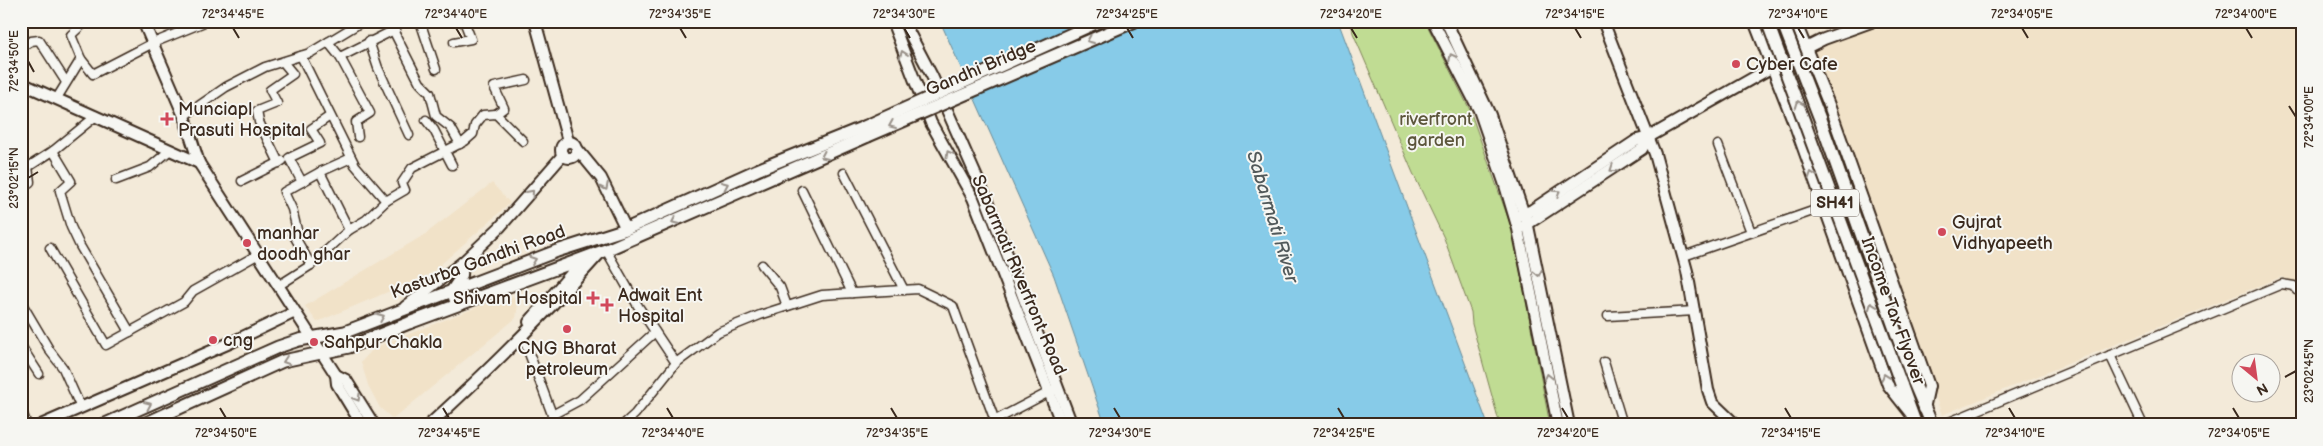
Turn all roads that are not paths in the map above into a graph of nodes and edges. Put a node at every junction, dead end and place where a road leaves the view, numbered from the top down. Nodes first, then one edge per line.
1 (86, 21) edge
2 (143, 21) edge
3 (207, 21) edge
4 (345, 21) edge
5 (363, 21) edge
6 (420, 21) edge
7 (464, 21) edge
8 (535, 21) edge
9 (892, 21) edge
10 (903, 21) edge
11 (1100, 21) edge
12 (1135, 21) edge
13 (1433, 21) edge
14 (1446, 21) edge
15 (1603, 21) edge
16 (1754, 21) edge
17 (1767, 21) edge
18 (1782, 21) edge
19 (1795, 21) edge
20 (1874, 21) edge
21 (349, 29) junction
22 (369, 41) junction
23 (328, 42) junction
24 (454, 42) dead end
25 (153, 43) junction
26 (21, 47) edge
27 (1806, 48) junction
28 (301, 56) junction
29 (340, 57) junction
30 (81, 59) junction
31 (284, 62) junction
32 (1773, 66) junction
33 (436, 69) dead end
34 (526, 80) dead end
35 (66, 82) junction
36 (21, 83) edge
37 (56, 98) junction
38 (496, 114) junction
39 (96, 116) junction
40 (184, 116) junction
41 (330, 116) junction
42 (426, 120) dead end
43 (866, 132) junction
44 (409, 135) dead end
45 (358, 137) dead end
46 (1649, 137) junction
47 (522, 141) dead end
48 (568, 141) junction
49 (460, 144) junction
50 (1718, 145) dead end
51 (578, 150) junction
52 (53, 151) junction
53 (169, 151) junction
54 (444, 152) junction
55 (563, 156) junction
56 (289, 158) junction
57 (351, 158) junction
58 (199, 163) junction
59 (278, 163) junction
60 (452, 165) dead end
61 (320, 172) junction
62 (844, 173) dead end
63 (116, 180) dead end
64 (242, 181) dead end
65 (302, 182) junction
66 (21, 189) edge
67 (802, 190) dead end
68 (386, 202) junction
69 (1824, 207) junction
70 (1519, 216) junction
71 (1523, 227) junction
72 (626, 228) junction
73 (349, 230) junction
74 (1751, 232) junction
75 (50, 248) dead end
76 (603, 252) junction
77 (257, 255) junction
78 (1684, 256) junction
79 (584, 259) junction
80 (463, 262) junction
81 (311, 265) junction
82 (762, 265) dead end
83 (278, 286) junction
84 (452, 290) junction
85 (904, 290) junction
86 (852, 293) junction
87 (2302, 295) edge
88 (21, 302) edge
89 (456, 305) junction
90 (787, 306) junction
91 (404, 308) junction
92 (1695, 311) junction
93 (294, 312) junction
94 (1608, 316) dead end
95 (130, 332) junction
96 (655, 332) junction
97 (312, 337) junction
98 (523, 337) junction
99 (21, 346) edge
100 (321, 352) junction
101 (2110, 355) junction
102 (1604, 362) dead end
103 (676, 363) junction
104 (40, 374) dead end
105 (336, 375) junction
106 (1055, 390) junction
107 (81, 408) junction
108 (21, 409) edge
109 (1924, 409) junction
110 (552, 415) junction
111 (995, 420) junction
112 (1914, 421) edge
113 (1733, 422) edge
114 (27, 425) edge
115 (41, 425) edge
116 (104, 425) edge
117 (142, 425) edge
118 (362, 425) edge
119 (374, 425) edge
120 (420, 425) edge
121 (429, 425) edge
122 (556, 425) edge
123 (622, 425) edge
124 (986, 425) edge
125 (1062, 425) edge
126 (1072, 425) edge
127 (1558, 425) edge
128 (1569, 425) edge
129 (1623, 425) edge
130 (1710, 425) edge
131 (1932, 425) edge
132 (1942, 425) edge
133 (2143, 425) edge

1 - 30 street
2 - 25 street
3 - 25 street
4 - 21 street
5 - 21 street
6 - 33 street
7 - 24 street
8 - 48 street
106 -> 9 street, Sabarmati Riverfront Road
10 - 106 street, Sabarmati Riverfront Road
11 - 43 main road, Gandhi Bridge, bridge
12 -> 43 main road, Gandhi Bridge, bridge
70 -> 13 street
14 - 70 street
15 - 46 street
16 - 32 street
112 -> 17 main road, Income Tax Flyover / SH41, bridge
18 - 109 main road, Income Tax Flyover, bridge
19 - 27 street
20 - 27 street
21 - 23 street
22 - 29 street
22 - 44 street
22 - 49 street
23 - 28 street
23 - 29 street
25 - 30 street
25 - 40 street
26 - 35 street
27 - 32 street
27 - 109 street
28 - 31 street
28 - 41 street
29 - 45 street
30 - 35 street
31 - 40 street
31 - 59 street
32 - 46 street
69 -> 32 street
34 - 38 street
35 - 37 street
36 - 37 street
37 - 39 street
38 - 47 street
38 - 49 street
39 - 52 street
39 - 53 street
40 - 58 street
41 - 56 street
41 - 57 street
42 - 54 street
72 -> 43 main road, Kasturba Gandhi Road
43 -> 76 main road, Kasturba Gandhi Road
70 -> 46 street
46 -> 71 street
46 - 78 street
48 - 51 street
48 - 55 street
49 - 54 street
50 - 74 street
51 - 55 street
51 -> 72 street
52 - 66 street
52 - 95 street
53 - 58 street
53 - 63 street
54 - 60 street
54 - 68 street
80 -> 55 street
56 - 59 street
56 - 65 street
57 - 61 street
57 - 68 street
58 - 77 street
59 - 64 street
61 - 65 street
61 - 73 street
62 - 85 street
65 - 81 street
67 - 86 street
68 - 73 street
69 - 74 street
112 -> 69 street
70 - 71 street
127 -> 71 street
71 -> 128 street
84 -> 72 main road, Kasturba Gandhi Road
73 - 81 street
74 - 78 street
75 - 95 street
76 - 79 main road, Kasturba Gandhi Road
76 - 96 street
76 - 98 street
77 - 83 street
77 - 95 street
78 - 92 street
79 - 89 main road, Kasturba Gandhi Road
79 - 120 street
80 - 84 street
80 - 91 street
81 - 83 street
82 - 90 street
83 - 93 street
84 - 89 street
84 - 91 main road, Kasturba Gandhi Road
85 - 86 street
85 - 111 street
86 - 90 street
87 - 101 street
88 - 107 street
89 - 100 main road, Kasturba Gandhi Road
90 - 103 street
97 -> 91 main road, Kasturba Gandhi Road
92 - 94 street
92 - 113 street
93 - 97 street
93 - 107 street
96 - 103 street
96 - 110 street
97 - 100 street
116 -> 97 main road, Kasturba Gandhi Road
98 - 110 street
98 - 121 street
99 - 104 street
100 - 105 street
100 -> 117 main road, Kasturba Gandhi Road
101 - 132 street
101 - 133 street
102 - 129 street
103 - 123 street
105 - 118 street
105 -> 119 street
106 - 111 street
106 - 125 street, Sabarmati Riverfront Road
106 - 126 street, Sabarmati Riverfront Road
107 - 115 street
108 - 114 street
109 - 131 main road, Income Tax Flyover
110 - 122 street
111 - 124 street
113 - 130 street

